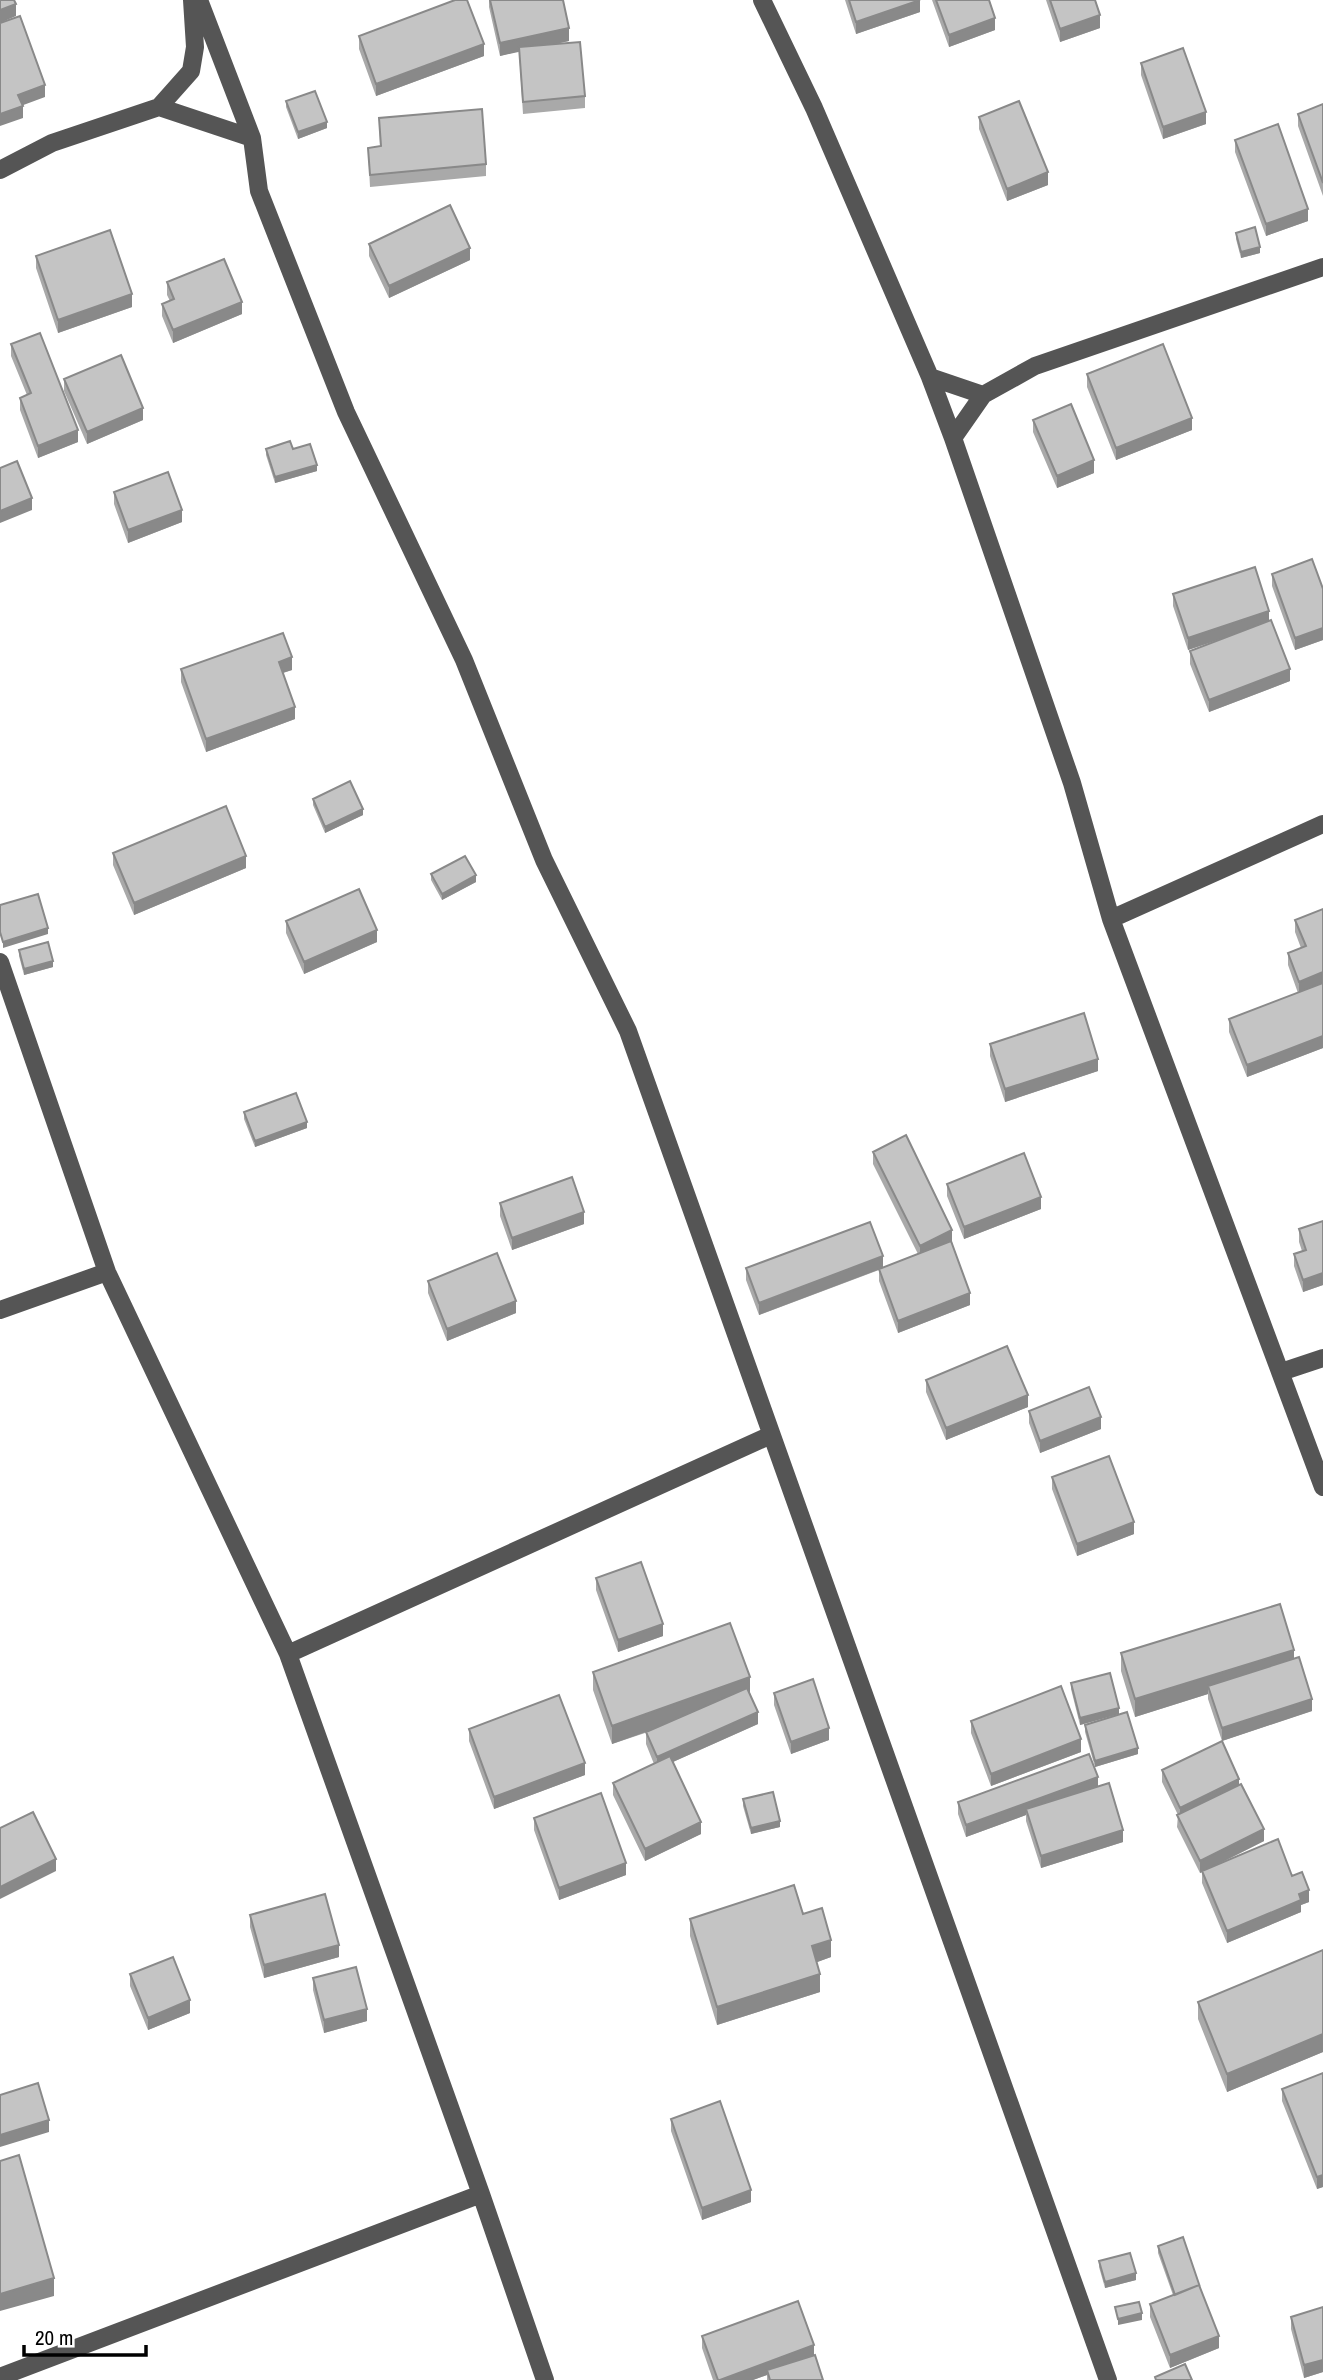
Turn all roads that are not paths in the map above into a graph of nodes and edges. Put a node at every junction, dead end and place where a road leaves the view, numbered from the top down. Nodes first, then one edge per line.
1 (192, 0) edge
2 (199, 0) edge
3 (762, 0) edge
4 (159, 107) junction
5 (252, 138) junction
6 (0, 170) edge
7 (1323, 267) edge
8 (930, 377) junction
9 (983, 395) junction
10 (953, 438) junction
11 (1323, 824) edge
12 (1111, 919) junction
13 (0, 962) edge
14 (107, 1272) junction
15 (0, 1310) edge
16 (1323, 1358) edge
17 (1281, 1372) junction
18 (771, 1435) junction
19 (1323, 1487) edge
20 (288, 1654) junction
21 (481, 2193) junction
22 (0, 2377) edge
23 (545, 2380) edge
24 (1108, 2380) edge

1 - 4 street
2 - 5 street
3 - 8 street
4 - 5 street
4 - 6 street
5 - 18 street
7 - 9 street
8 - 9 street
8 - 10 street
9 - 10 street
10 - 12 street
11 - 12 street
12 - 17 street
13 - 14 street
14 - 15 street
14 - 20 street
16 - 17 street
17 - 19 street
18 - 20 street
18 - 24 street
20 - 21 street
21 - 22 street
21 - 23 street

